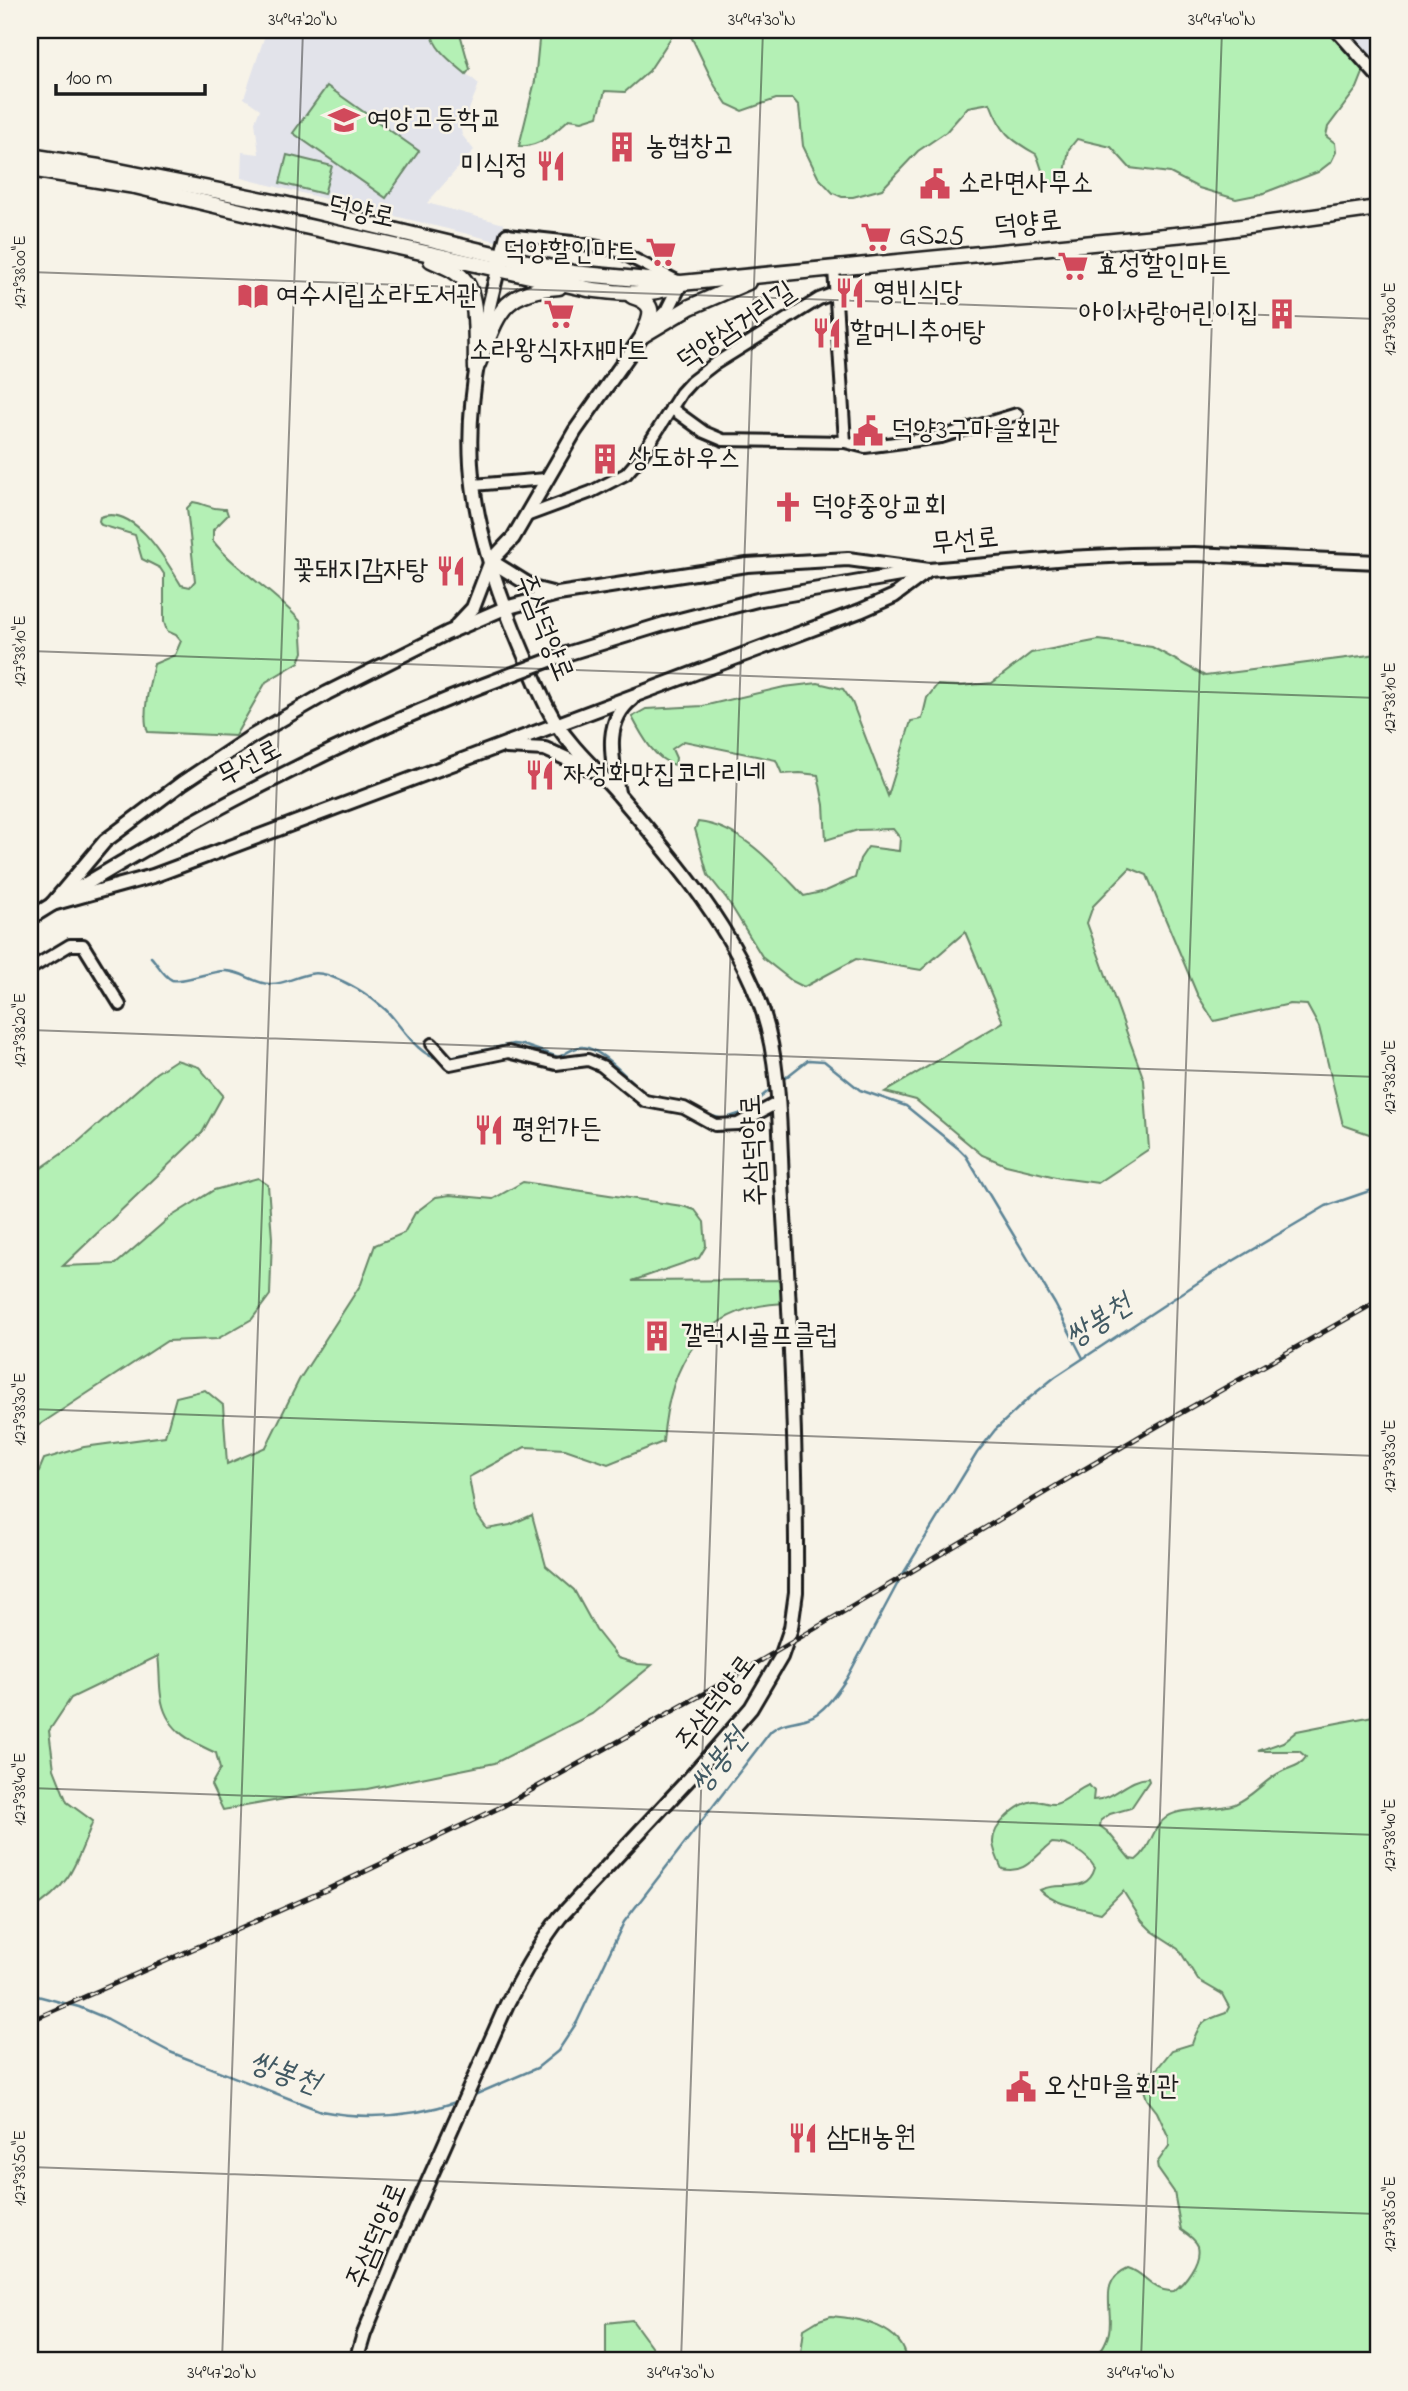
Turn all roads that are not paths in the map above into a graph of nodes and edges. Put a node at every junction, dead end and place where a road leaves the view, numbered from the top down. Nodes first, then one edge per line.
1 (1337, 30) edge
2 (1378, 76) edge
3 (34, 156) edge
4 (30, 170) edge
5 (284, 204) junction
6 (1378, 208) edge
7 (282, 221) junction
8 (507, 235) joint
9 (401, 247) junction
10 (500, 263) junction
11 (834, 269) junction
12 (762, 276) junction
13 (681, 284) junction
14 (573, 286) junction
15 (835, 293) junction
16 (626, 294) junction
17 (643, 335) junction
18 (476, 369) junction
19 (671, 408) junction
20 (1017, 414) dead end
21 (845, 442) junction
22 (546, 479) junction
23 (473, 485) junction
24 (526, 516) junction
25 (491, 561) junction
26 (1378, 562) edge
27 (929, 570) junction
28 (558, 594) junction
29 (505, 608) junction
30 (447, 633) junction
31 (637, 695) junction
32 (557, 725) junction
33 (495, 748) junction
34 (598, 773) junction
35 (618, 793) junction
36 (52, 904) junction
37 (30, 918) edge
38 (30, 969) edge
39 (120, 1005) dead end
40 (432, 1044) dead end
41 (777, 1100) junction
42 (356, 2361) edge

1 - 2 street
3 - 5 main road, 덕양로
4 - 7 main road, 덕양로
5 - 7 main road
5 - 10 main road, 덕양로
6 - 11 main road, 덕양로
7 - 9 main road, 덕양로
8 - 10 street
8 - 13 street
9 - 10 main road, 덕양로
9 - 18 main road
10 - 13 main road, 덕양로
10 - 14 main road, 덕양로
10 - 18 street
11 - 12 main road, 덕양로
11 - 15 street, 덕양삼거리길
12 - 13 main road, 덕양로
12 - 17 main road
13 - 16 main road, 덕양로
13 - 17 street, 주삼덕양로
14 - 16 main road, 덕양로
14 - 18 main road
15 - 19 street, 덕양삼거리길
15 - 21 street, 덕양삼거리길
16 - 17 main road
17 - 22 street, 주삼덕양로
18 - 23 street
19 - 21 street, 덕양삼거리길
19 - 24 street, 덕양삼거리길
20 - 21 street, 덕양삼거리길
22 - 23 street
22 - 24 street, 주삼덕양로
23 - 25 street
24 - 25 street, 주삼덕양로
25 - 28 street
25 - 29 street, 주삼덕양로
25 - 30 street
26 - 27 street, 무선로
27 - 28 street
27 - 31 street
27 - 36 street, 무선로, bridge
28 - 29 street
29 - 30 street
29 - 32 street, 주삼덕양로
30 - 36 street
31 - 32 street
31 - 35 street
32 - 33 street
32 - 34 street, 주삼덕양로
33 - 34 street
33 - 36 street
34 - 35 street, 주삼덕양로
35 - 41 street, 주삼덕양로
36 - 37 street, 무선로
38 - 39 street
40 - 41 street
41 - 42 street, 주삼덕양로

